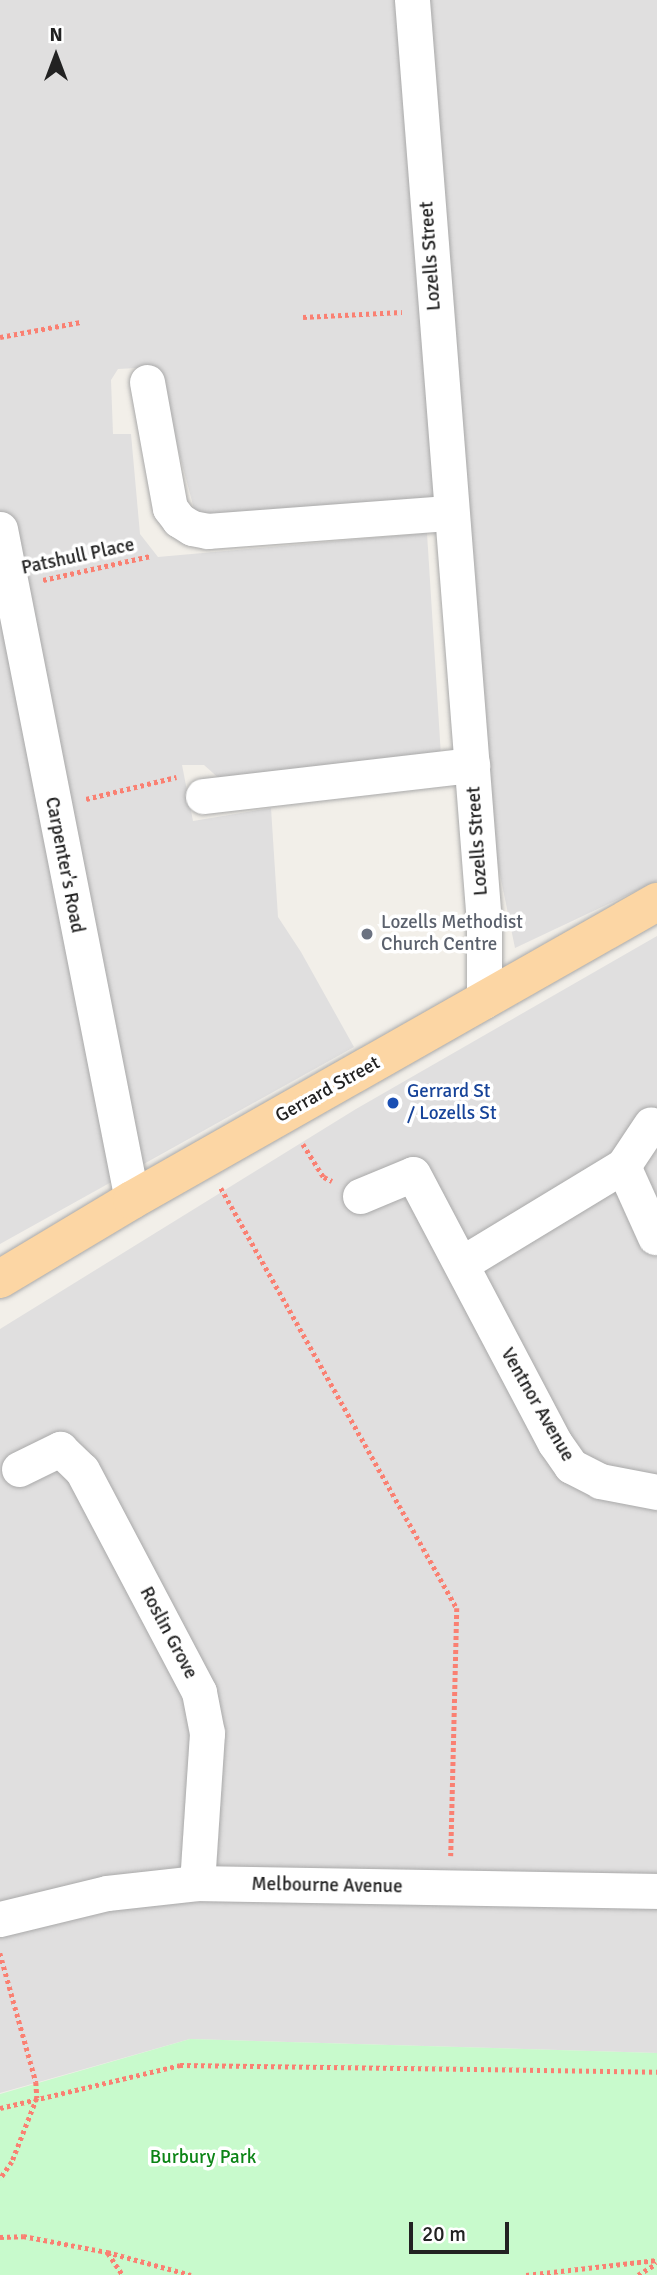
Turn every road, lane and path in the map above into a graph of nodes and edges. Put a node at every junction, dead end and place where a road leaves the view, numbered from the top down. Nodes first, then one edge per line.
1 (412, 0) edge
2 (404, 312) dead end
3 (303, 317) dead end
4 (81, 322) dead end
5 (0, 337) edge
6 (147, 382) dead end
7 (450, 513) junction
8 (0, 529) edge
9 (150, 556) dead end
10 (11, 586) junction
11 (472, 765) junction
12 (190, 786) joint
13 (52, 805) junction
14 (657, 902) edge
15 (484, 1001) junction
16 (284, 1114) junction
17 (651, 1124) dead end
18 (204, 1160) junction
19 (623, 1166) junction
20 (360, 1196) joint
21 (132, 1200) junction
22 (655, 1237) edge
23 (461, 1264) junction
24 (0, 1279) edge
25 (19, 1469) dead end
26 (657, 1492) edge
27 (197, 1883) junction
28 (454, 1888) junction
29 (657, 1891) edge
30 (0, 1919) edge
31 (0, 1954) edge
32 (657, 2072) edge
33 (37, 2098) junction
34 (0, 2108) edge
35 (0, 2179) edge
36 (0, 2237) edge
37 (107, 2252) junction
38 (657, 2262) edge
39 (123, 2275) edge
40 (191, 2275) edge
41 (526, 2275) edge
42 (638, 2275) edge

1 - 7 street, Lozells Street
2 - 3 path
4 - 5 path
6 - 7 street
7 - 11 street, Lozells Street
8 - 10 street, Carpenter's Road
9 - 10 path, Patshull Place
10 - 13 street, Carpenter's Road
11 - 12 street, Lozells Street
11 - 15 street, Lozells Street
12 - 13 path
13 - 21 street, Carpenter's Road
14 - 15 main road, Gerrard Street
15 - 16 main road, Gerrard Street
16 - 18 main road, Gerrard Street
16 - 20 path
17 - 19 street
18 - 21 main road, Gerrard Street
18 - 28 path
19 - 22 street
19 - 23 street
20 - 23 street, Ventnor Avenue
21 - 24 main road, Gerrard Street
23 - 26 street, Ventnor Avenue
25 - 27 street, Roslin Grove
27 - 28 street, Melbourne Avenue
27 - 30 street, Melbourne Avenue
28 - 29 street, Melbourne Avenue
31 - 33 path
32 - 33 path
33 - 34 path
33 - 35 path
36 - 37 path
37 - 39 path
37 - 40 path
38 - 41 path
38 - 42 path

